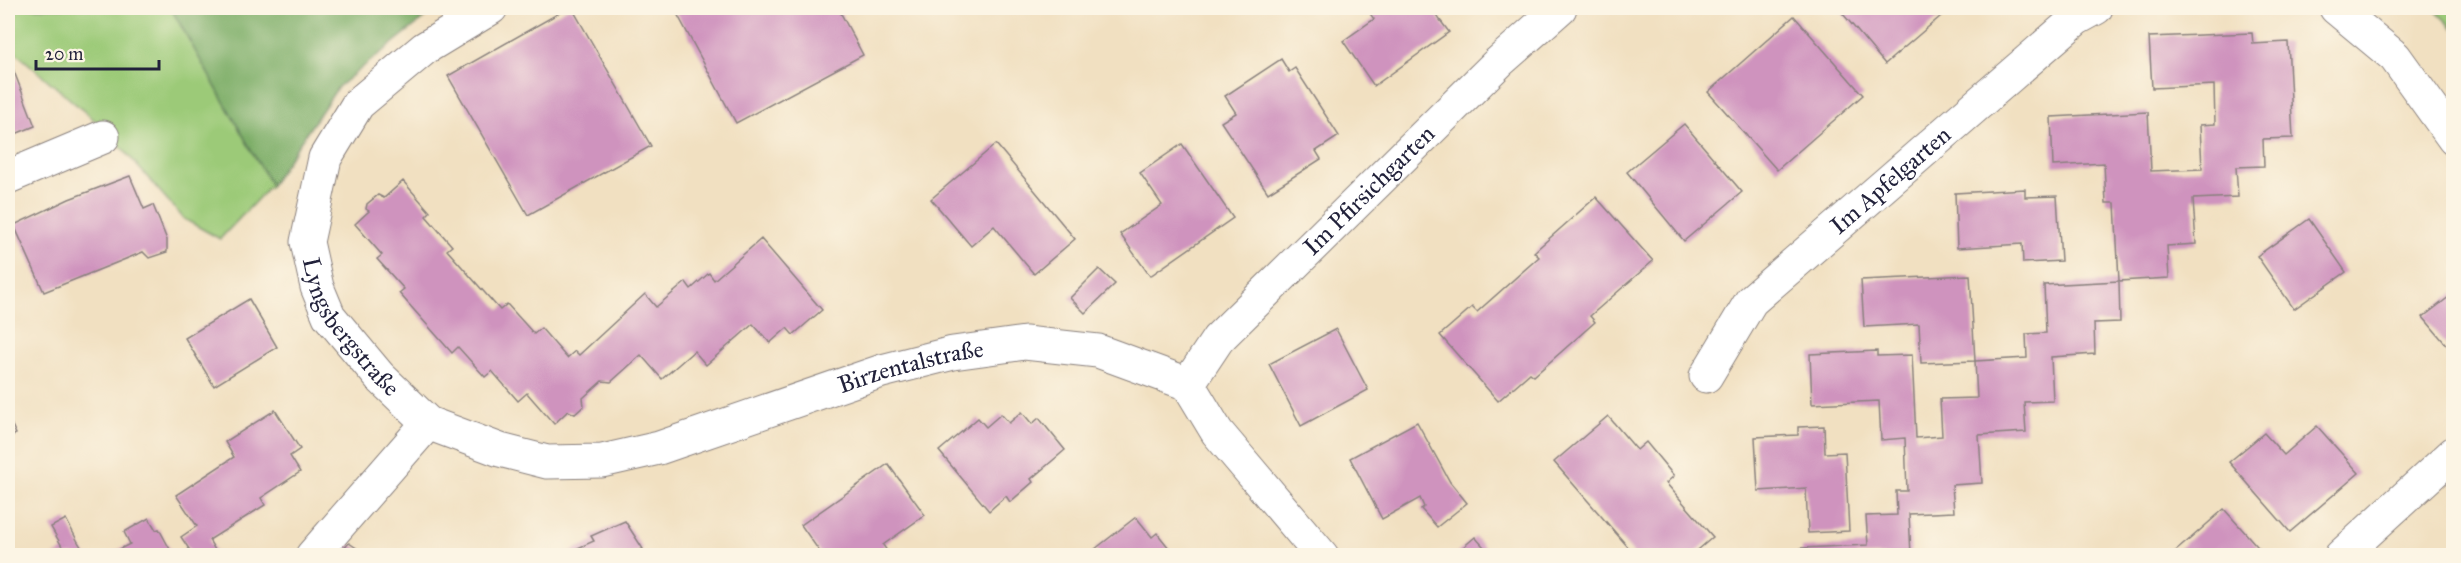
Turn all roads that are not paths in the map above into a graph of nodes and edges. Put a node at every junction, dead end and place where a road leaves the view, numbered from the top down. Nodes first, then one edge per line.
1 (491, 8) edge
2 (1560, 8) edge
3 (2097, 8) edge
4 (2336, 8) edge
5 (103, 137) dead end
6 (2454, 139) edge
7 (8, 177) edge
8 (1706, 376) dead end
9 (1188, 384) junction
10 (428, 423) junction
11 (2454, 453) edge
12 (312, 555) edge
13 (1322, 555) edge
14 (2341, 555) edge

1 - 10 street, Lyngsbergstraße
2 - 9 street, Im Pfirsichgarten
3 - 8 street, Im Apfelgarten
4 - 6 street
5 - 7 street
9 - 10 street, Birzentalstraße
9 - 13 street
10 - 12 street
11 - 14 street

